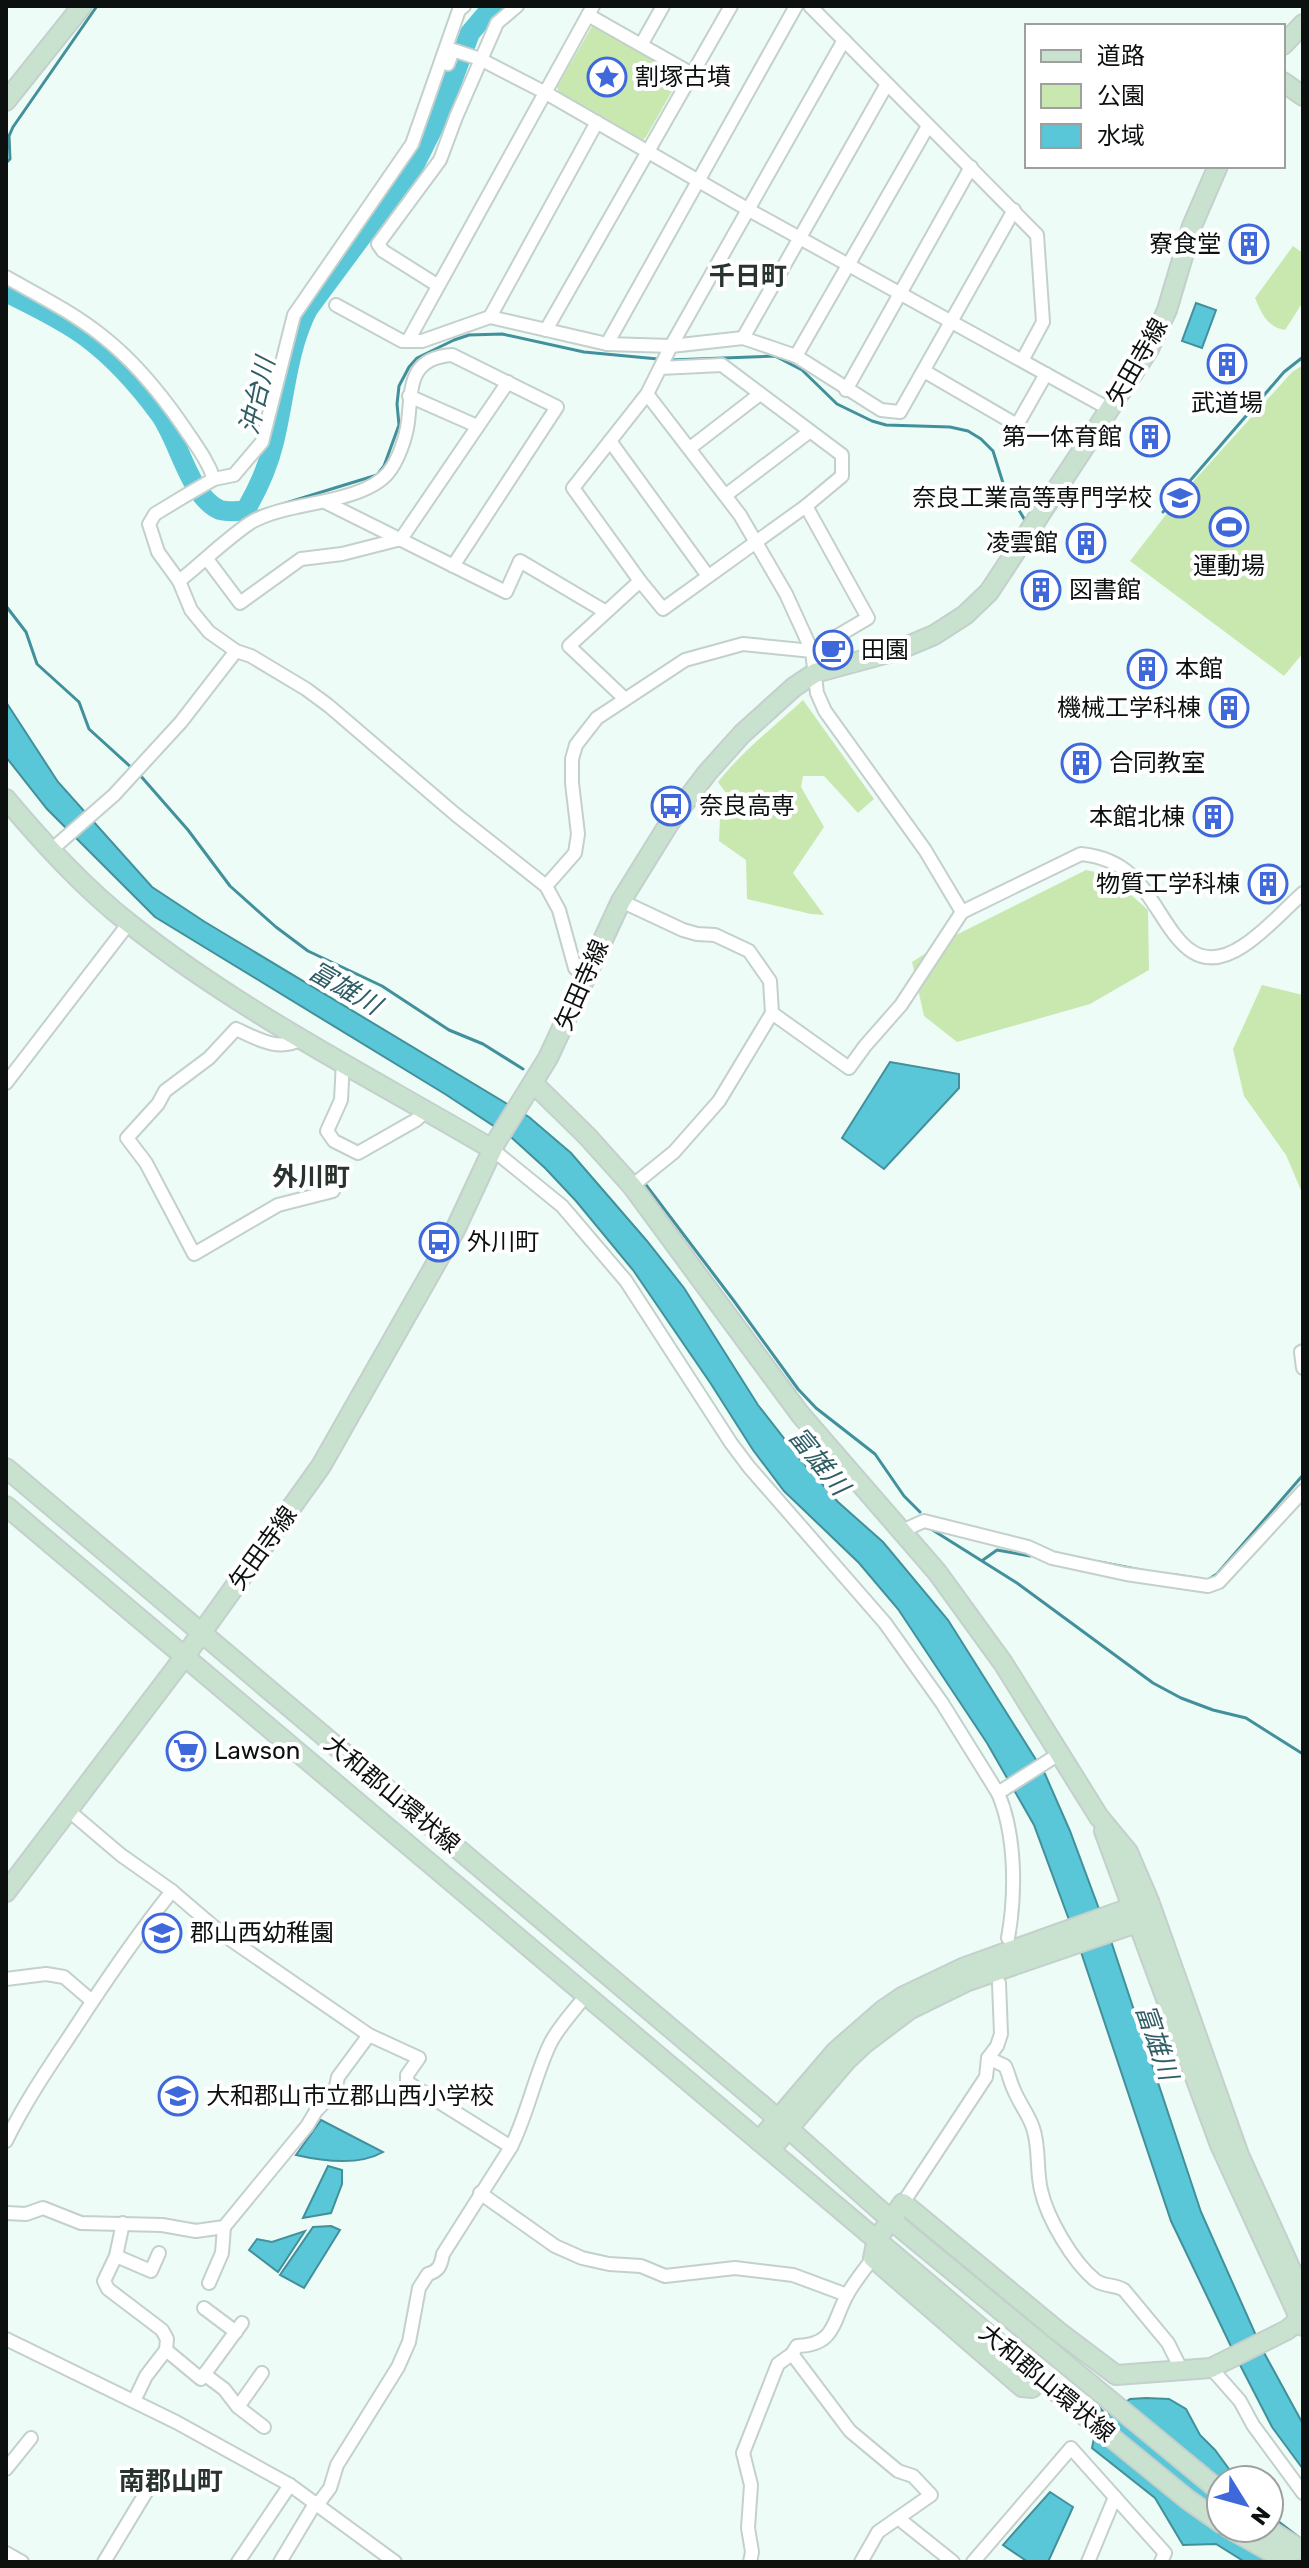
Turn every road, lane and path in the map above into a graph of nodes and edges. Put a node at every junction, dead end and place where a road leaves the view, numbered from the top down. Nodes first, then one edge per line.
1 (82, 6) edge
2 (464, 6) edge
3 (517, 6) edge
4 (663, 6) edge
5 (731, 6) edge
6 (796, 6) edge
7 (810, 6) edge
8 (591, 10) edge
9 (1303, 24) edge
10 (844, 40) junction
11 (1285, 43) edge
12 (641, 45) junction
13 (476, 58) junction
14 (692, 74) junction
15 (1285, 83) edge
16 (887, 84) junction
17 (546, 93) junction
18 (1303, 96) edge
19 (6, 101) edge
20 (597, 122) junction
21 (928, 126) junction
22 (412, 144) junction
23 (648, 152) junction
24 (971, 167) junction
25 (1217, 168) edge
26 (698, 180) junction
27 (749, 210) junction
28 (1014, 210) junction
29 (800, 237) junction
30 (850, 264) junction
31 (6, 277) edge
32 (437, 285) junction
33 (901, 292) junction
34 (336, 305) dead end
35 (490, 317) junction
36 (952, 321) junction
37 (546, 330) junction
38 (743, 338) junction
39 (409, 339) junction
40 (422, 341) junction
41 (607, 344) junction
42 (671, 346) junction
43 (796, 356) junction
44 (1023, 359) junction
45 (430, 360) junction
46 (660, 368) junction
47 (924, 371) junction
48 (1046, 374) junction
49 (508, 382) junction
50 (846, 390) junction
51 (647, 394) junction
52 (760, 394) junction
53 (409, 396) junction
54 (1111, 410) junction
55 (477, 426) junction
56 (809, 432) junction
57 (610, 441) junction
58 (690, 448) junction
59 (208, 482) junction
60 (726, 495) junction
61 (325, 502) junction
62 (806, 506) junction
63 (401, 539) junction
64 (755, 542) junction
65 (207, 559) junction
66 (453, 566) junction
67 (708, 576) junction
68 (179, 581) junction
69 (640, 581) junction
70 (606, 612) junction
71 (236, 651) junction
72 (812, 651) junction
73 (815, 673) junction
74 (624, 698) junction
75 (6, 799) edge
76 (55, 846) junction
77 (546, 886) junction
78 (1303, 893) edge
79 (621, 901) junction
80 (962, 912) junction
81 (129, 923) junction
82 (585, 978) junction
83 (772, 1013) junction
84 (302, 1039) junction
85 (343, 1062) junction
86 (6, 1083) edge
87 (529, 1088) junction
88 (427, 1110) junction
89 (494, 1145) junction
90 (632, 1186) junction
91 (333, 1191) dead end
92 (1303, 1351) edge
93 (1303, 1368) edge
94 (6, 1468) edge
95 (1303, 1491) edge
96 (6, 1506) edge
97 (902, 1531) junction
98 (201, 1633) junction
99 (185, 1656) junction
100 (1052, 1757) junction
101 (998, 1793) junction
102 (68, 1810) junction
103 (172, 1891) junction
104 (6, 1892) edge
105 (1144, 1912) junction
106 (1008, 1938) dead end
107 (6, 1979) edge
108 (999, 1983) dead end
109 (586, 1995) junction
110 (92, 2001) junction
111 (369, 2035) junction
112 (988, 2058) junction
113 (784, 2124) junction
114 (6, 2141) edge
115 (764, 2146) junction
116 (511, 2147) junction
117 (480, 2193) junction
118 (903, 2203) junction
119 (6, 2213) edge
120 (891, 2220) junction
121 (123, 2223) junction
122 (224, 2227) junction
123 (875, 2249) junction
124 (159, 2253) dead end
125 (116, 2256) junction
126 (209, 2283) dead end
127 (847, 2295) junction
128 (1303, 2296) edge
129 (204, 2308) dead end
130 (1295, 2322) edge
131 (6, 2339) edge
132 (166, 2350) junction
133 (792, 2354) junction
134 (1210, 2362) junction
135 (1185, 2369) junction
136 (262, 2373) dead end
137 (204, 2374) junction
138 (1043, 2375) dead end
139 (134, 2401) junction
140 (238, 2407) junction
141 (264, 2427) dead end
142 (31, 2438) dead end
143 (6, 2469) edge
144 (1205, 2479) edge
145 (290, 2485) junction
146 (148, 2489) dead end
147 (1303, 2493) edge
148 (1115, 2497) junction
149 (317, 2503) junction
150 (1205, 2512) edge
151 (898, 2518) junction
152 (1285, 2540) edge
153 (1257, 2544) edge
154 (1303, 2551) edge
155 (6, 2553) edge
156 (22, 2562) edge
157 (104, 2562) edge
158 (238, 2562) edge
159 (280, 2562) edge
160 (395, 2562) edge
161 (750, 2562) edge
162 (861, 2562) edge
163 (953, 2562) edge
164 (973, 2562) edge
165 (1088, 2562) edge
166 (1161, 2562) edge
167 (1289, 2562) edge

1 - 19 main road
2 - 22 street
3 - 13 street
4 - 12 street
5 - 14 street
6 - 26 street
7 - 10 street
8 - 12 street
8 - 17 street
9 - 11 main road
10 - 16 street
10 - 27 street
12 - 14 street
13 - 17 street
13 - 22 street
13 - 32 street
14 - 23 street
15 - 18 main road
16 - 21 street
16 - 29 street
17 - 20 street
17 - 32 street
20 - 23 street
20 - 35 street
21 - 24 street
21 - 30 street
22 - 59 street
23 - 26 street
23 - 37 street
24 - 28 street
24 - 33 street
25 - 54 main road, 矢田寺線
26 - 27 street
26 - 41 street
27 - 29 street
27 - 42 street
28 - 36 street
28 - 44 street
29 - 30 street
29 - 38 street
30 - 33 street
30 - 43 street
31 - 59 street
32 - 39 street
33 - 36 street
33 - 50 street
34 - 39 street
35 - 37 street
35 - 40 street
36 - 44 street
36 - 47 street
37 - 41 street
38 - 42 street
38 - 43 street
39 - 40 street
40 - 45 street
41 - 42 street
42 - 46 street
43 - 50 street
44 - 48 street
45 - 49 street
45 - 53 street
46 - 51 street
46 - 52 street
47 - 48 street
47 - 50 street
48 - 54 street
49 - 55 street
49 - 66 street
51 - 57 street
51 - 58 street
52 - 56 street
52 - 58 street
53 - 55 street
53 - 61 street
54 - 73 main road, 矢田寺線
55 - 63 street
56 - 60 street
56 - 62 street
57 - 67 street
57 - 69 street
58 - 60 street
59 - 68 street
60 - 64 street
61 - 63 street
61 - 65 street
62 - 64 street
62 - 72 street
63 - 65 street
63 - 66 street
64 - 67 street
64 - 72 street
65 - 68 street
66 - 70 street
67 - 69 street
68 - 71 street
69 - 70 street
70 - 74 street
71 - 76 street
71 - 77 street
72 - 73 street
72 - 74 street
73 - 79 main road, 矢田寺線
73 - 80 street
74 - 77 street
75 - 76 main road
76 - 81 main road
77 - 82 street
78 - 80 street
79 - 82 main road, 矢田寺線
79 - 83 street
80 - 83 street
81 - 84 main road
81 - 86 street
82 - 87 main road, 矢田寺線
83 - 90 street
84 - 85 main road
84 - 91 street
85 - 88 main road
85 - 88 street
87 - 89 main road, 矢田寺線
87 - 90 main road
88 - 89 main road
89 - 98 main road, 矢田寺線
89 - 101 street
90 - 97 main road
92 - 93 street
94 - 98 main road, 大和郡山環状線
95 - 97 street
96 - 99 main road, 大和郡山環状線
97 - 100 main road
98 - 99 main road, 矢田寺線
98 - 113 main road, 大和郡山環状線
99 - 102 main road, 矢田寺線
99 - 109 main road, 大和郡山環状線
100 - 101 street
100 - 105 main road
101 - 106 street
102 - 103 street
102 - 104 main road, 矢田寺線
103 - 110 street
103 - 111 street
105 - 113 main road
105 - 128 main road
105 - 130 main road, 大和郡山環状線
107 - 110 street
108 - 112 street
109 - 115 main road, 大和郡山環状線
109 - 116 street
110 - 114 street
111 - 116 street
111 - 122 street
112 - 118 street
112 - 135 street
113 - 115 main road
113 - 120 main road, 大和郡山環状線
115 - 123 main road, 大和郡山環状線
116 - 117 street
117 - 127 street
117 - 149 street
118 - 120 main road
118 - 135 main road, 大和郡山環状線
119 - 121 street
120 - 123 main road
120 - 144 main road, 大和郡山環状線
121 - 122 street
121 - 125 street
122 - 126 street
123 - 127 street
123 - 138 main road, 大和郡山環状線
123 - 150 main road, 大和郡山環状線
124 - 125 street
125 - 132 street
127 - 133 street
129 - 137 street
130 - 134 main road, 大和郡山環状線
131 - 139 street
132 - 137 street
132 - 139 street
133 - 151 street
133 - 161 street
134 - 135 main road, 大和郡山環状線
134 - 147 street
136 - 140 street
137 - 140 street
139 - 145 street
140 - 141 street
142 - 143 street
145 - 149 street
145 - 158 street
146 - 157 street
148 - 164 street
148 - 165 street
148 - 166 street
149 - 159 street
149 - 160 street
151 - 162 street
151 - 163 street
152 - 154 main road
153 - 167 main road
155 - 156 street

